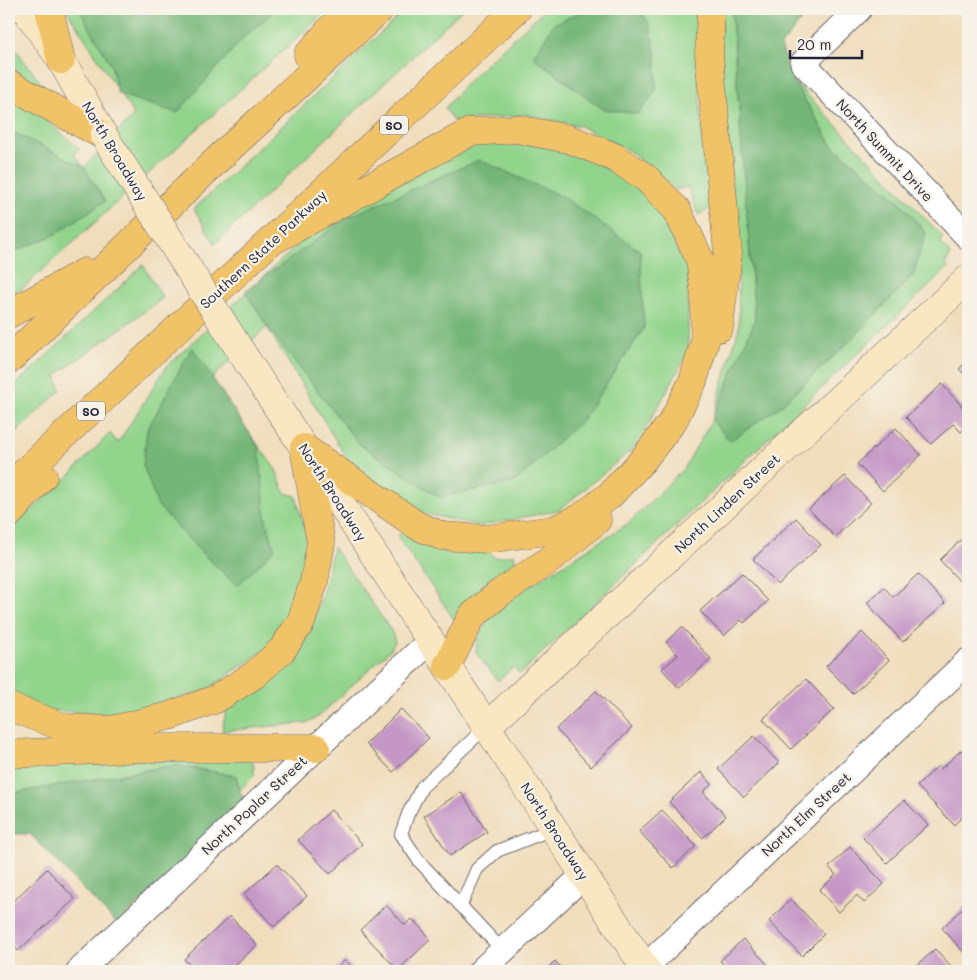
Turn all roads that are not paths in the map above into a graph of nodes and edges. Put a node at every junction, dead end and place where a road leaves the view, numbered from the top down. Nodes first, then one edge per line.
1 (25, 9) edge
2 (49, 9) edge
3 (348, 9) edge
4 (380, 9) edge
5 (517, 9) edge
6 (711, 9) edge
7 (859, 9) edge
8 (61, 60) junction
9 (9, 84) edge
10 (104, 136) junction
11 (219, 158) junction
12 (968, 237) edge
13 (272, 241) junction
14 (123, 250) junction
15 (968, 279) edge
16 (9, 314) edge
17 (153, 352) junction
18 (9, 360) edge
19 (304, 448) junction
20 (9, 487) edge
21 (9, 514) edge
22 (430, 641) junction
23 (968, 661) edge
24 (447, 666) junction
25 (9, 706) edge
26 (486, 727) junction
27 (316, 748) junction
28 (9, 754) edge
29 (553, 829) junction
30 (584, 876) junction
31 (461, 905) junction
32 (502, 951) junction
33 (645, 970) edge
34 (80, 971) edge
35 (481, 971) edge

1 - 8 main road, North Broadway
2 - 8 highway
3 - 11 highway
4 - 11 highway
5 - 13 highway, Southern State Parkway / SO
6 - 24 highway
7 - 12 street, North Summit Drive
8 - 10 main road, North Broadway
9 - 10 highway
10 - 19 main road, North Broadway, bridge
11 - 14 highway
13 - 17 highway, Southern State Parkway / SO
13 - 19 highway
14 - 16 highway
14 - 18 highway
15 - 26 main road, North Linden Street
17 - 20 highway, Southern State Parkway / SO
17 - 21 highway
19 - 22 main road, North Broadway
19 - 25 highway
22 - 24 main road, North Broadway
22 - 27 street, North Poplar Street
23 - 33 street, North Elm Street
24 - 26 main road, North Broadway
26 - 29 main road, North Broadway
26 - 31 lane
27 - 28 highway
27 - 34 street, North Poplar Street
29 - 30 main road, North Broadway
29 - 31 lane
30 - 32 street
30 - 33 main road, North Broadway
31 - 32 lane
32 - 35 street

